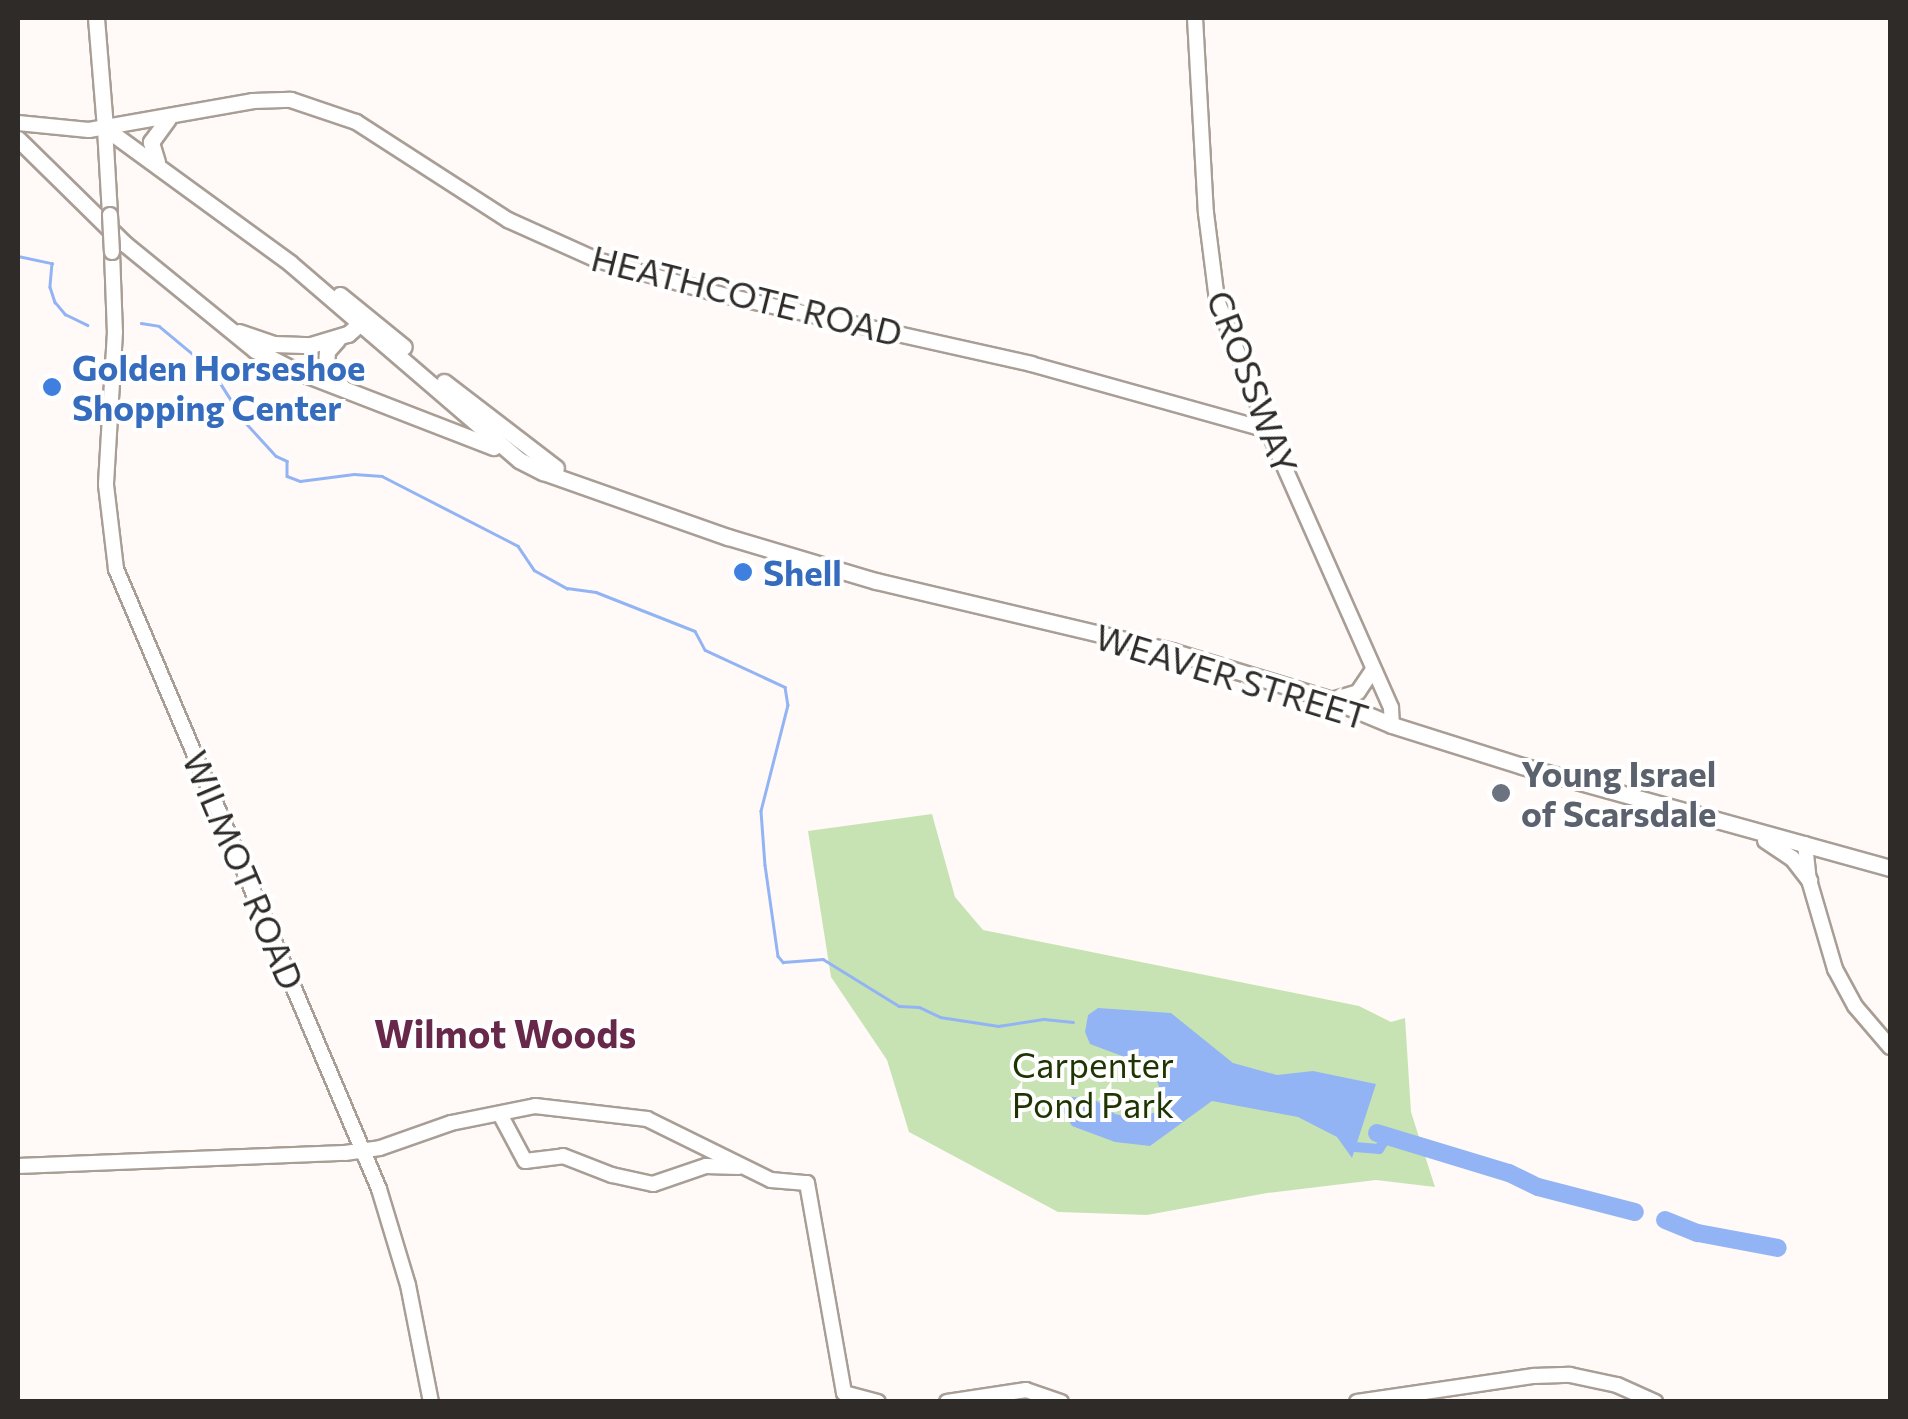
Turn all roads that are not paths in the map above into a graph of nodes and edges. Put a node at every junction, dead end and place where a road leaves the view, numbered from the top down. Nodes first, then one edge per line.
1 (96, 18) edge
2 (1196, 18) edge
3 (168, 119) junction
4 (25, 124) edge
5 (105, 128) junction
6 (18, 139) edge
7 (158, 162) junction
8 (364, 320) junction
9 (222, 324) junction
10 (340, 337) junction
11 (351, 393) junction
12 (1268, 430) junction
13 (519, 460) junction
14 (575, 483) junction
15 (1372, 672) junction
16 (1332, 700) junction
17 (1392, 724) junction
18 (1749, 830) junction
19 (1805, 844) junction
20 (1890, 868) edge
21 (1809, 880) junction
22 (1890, 1047) edge
23 (501, 1116) junction
24 (362, 1151) junction
25 (18, 1166) edge
26 (744, 1168) junction
27 (431, 1402) edge
28 (878, 1402) edge
29 (947, 1402) edge
30 (1061, 1402) edge
31 (1358, 1402) edge
32 (1655, 1402) edge

1 - 5 main road
2 - 12 street, CROSSWAY
3 - 5 street, HEATHCOTE ROAD
3 - 7 main road
3 - 12 street, HEATHCOTE ROAD
4 - 5 street, HEATHCOTE ROAD
5 - 7 main road, WEAVER STREET
5 - 24 street, WILMOT ROAD, bridge
6 - 9 main road
7 - 8 main road, WEAVER STREET
8 - 10 main road
8 - 13 main road, WEAVER STREET
8 - 14 main road, WEAVER STREET
9 - 10 main road
9 - 11 main road
10 - 11 main road
11 - 13 main road
12 - 15 street, CROSSWAY
13 - 14 main road, WEAVER STREET
14 - 16 main road, WEAVER STREET
15 - 16 street
15 - 17 street, CROSSWAY
16 - 17 main road, WEAVER STREET
17 - 18 main road, WEAVER STREET
18 - 19 main road, WEAVER STREET
18 - 21 main road
19 - 20 main road, WEAVER STREET
19 - 21 street
21 - 22 street
23 - 24 street
23 - 26 street
23 - 26 street
24 - 25 street
24 - 27 street, WILMOT ROAD
26 - 28 street
29 - 30 street
31 - 32 street

